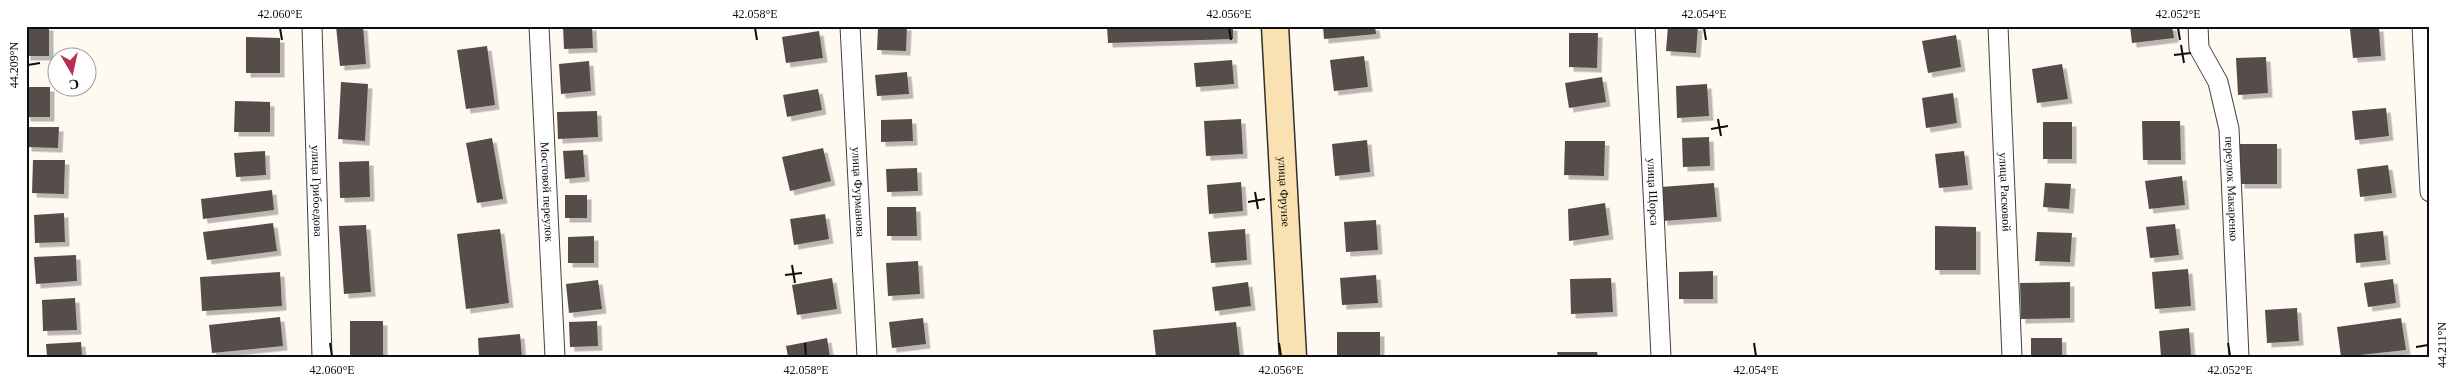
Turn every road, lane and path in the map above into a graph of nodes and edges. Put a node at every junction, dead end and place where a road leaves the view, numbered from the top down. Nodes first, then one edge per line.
1 (312, 26) edge
2 (539, 26) edge
3 (850, 26) edge
4 (1275, 26) edge
5 (1645, 26) edge
6 (1998, 26) edge
7 (2198, 26) edge
8 (2422, 26) edge
9 (2430, 192) edge
10 (322, 357) edge
11 (555, 357) edge
12 (868, 357) edge
13 (1293, 357) edge
14 (1661, 357) edge
15 (2012, 357) edge
16 (2239, 357) edge

1 - 10 street, улица Грибоедова
2 - 11 street, Мостовой переулок
3 - 12 street, улица Фурманова
4 - 13 street, улица Фрунзе
5 - 14 street, улица Щорса
6 - 15 street, улица Расковой
7 - 16 street, переулок Макаренко
8 - 9 street

